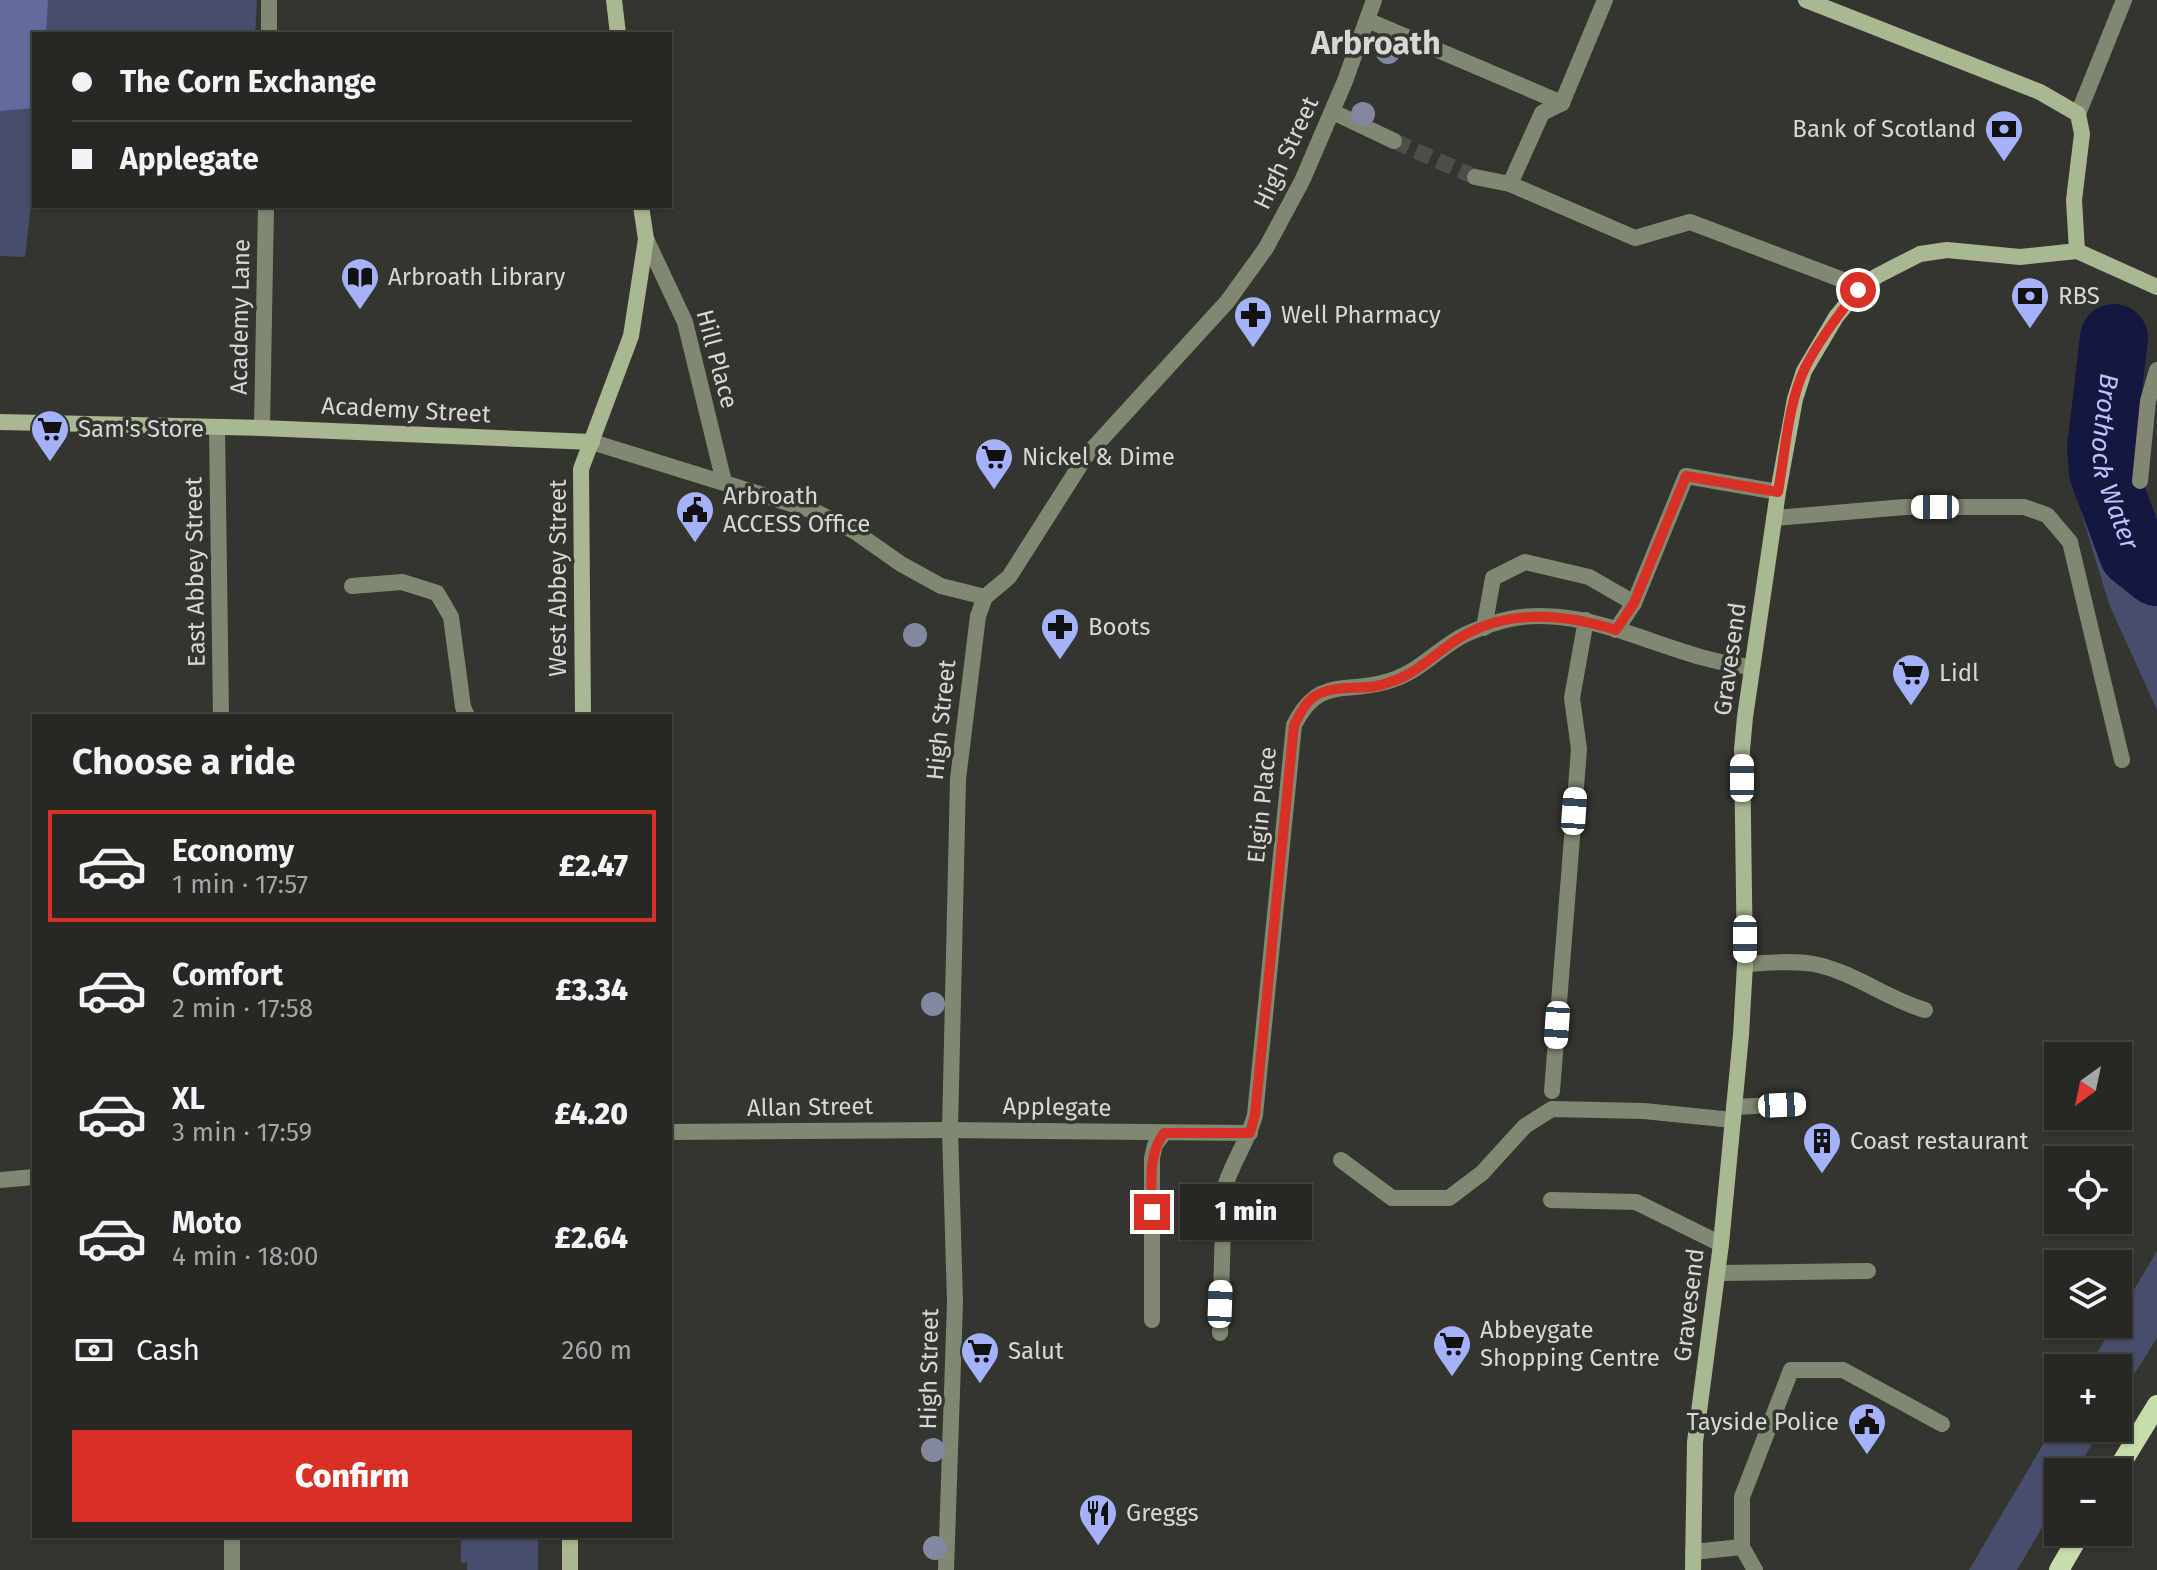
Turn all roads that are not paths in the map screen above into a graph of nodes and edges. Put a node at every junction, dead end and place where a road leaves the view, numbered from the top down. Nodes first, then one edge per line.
1 (269, 0) edge
2 (614, 0) edge
3 (1374, 0) edge
4 (1605, 0) edge
5 (1806, 0) edge
6 (2124, 0) edge
7 (1367, 20) junction
8 (269, 32) edge
9 (618, 32) edge
10 (1562, 103) junction
11 (1333, 112) junction
12 (2078, 114) junction
13 (1394, 141) tunnel mouth
14 (1475, 177) tunnel mouth
15 (1510, 184) junction
16 (266, 208) edge
17 (641, 208) edge
18 (646, 239) junction
19 (2077, 251) junction
20 (1843, 280) dead end
21 (2157, 287) edge
22 (2157, 370) edge
23 (0, 422) edge
24 (217, 427) junction
25 (262, 428) junction
26 (592, 442) junction
27 (2140, 481) dead end
28 (724, 482) junction
29 (1778, 492) junction
30 (1774, 518) junction
31 (352, 586) dead end
32 (985, 597) junction
33 (1634, 603) junction
34 (1586, 620) junction
35 (1484, 628) junction
36 (1616, 630) junction
37 (1752, 667) junction
38 (221, 714) edge
39 (466, 714) edge
40 (583, 714) edge
41 (2122, 760) dead end
42 (1745, 964) junction
43 (1925, 1010) dead end
44 (1552, 1091) dead end
45 (1798, 1104) dead end
46 (1734, 1113) junction
47 (950, 1130) junction
48 (672, 1132) edge
49 (1164, 1133) junction
50 (1250, 1133) junction
51 (1341, 1160) dead end
52 (32, 1177) edge
53 (0, 1180) edge
54 (1551, 1200) dead end
55 (1721, 1244) junction
56 (1868, 1271) dead end
57 (1717, 1273) junction
58 (1152, 1320) dead end
59 (1220, 1333) dead end
60 (2157, 1405) edge
61 (1942, 1424) dead end
62 (2125, 1458) edge
63 (232, 1538) edge
64 (570, 1538) edge
65 (2073, 1546) edge
66 (1742, 1547) junction
67 (1693, 1552) junction
68 (232, 1570) edge
69 (570, 1570) edge
70 (946, 1570) edge
71 (1693, 1570) edge
72 (1755, 1570) edge
73 (2059, 1570) edge

1 - 8 street
2 - 9 street
3 - 7 street, High Street
4 - 10 street
5 - 12 street
6 - 12 street
7 - 10 street
7 - 11 street, High Street
10 - 15 street
11 - 13 street
11 - 32 street, High Street
12 - 19 street
14 - 15 street
15 - 20 street
16 - 25 street, Academy Lane
17 - 18 street, Hill Place
18 - 26 street, West Abbey Street
18 - 28 street, Hill Place
19 - 21 street
19 - 29 street, Gravesend
22 - 27 street
23 - 24 street, Academy Street
24 - 25 street, Academy Street
24 - 38 street, East Abbey Street
25 - 26 street, Academy Street
26 - 28 street
26 - 40 street, West Abbey Street
28 - 32 street
29 - 30 street, Gravesend
29 - 33 street
30 - 37 street, Gravesend
30 - 41 street
31 - 39 street
32 - 47 street, High Street
33 - 35 street
33 - 36 street
34 - 35 street, Elgin Place
34 - 36 street, Elgin Place
34 - 44 street
35 - 50 street, Elgin Place
36 - 37 street, Elgin Place
37 - 42 street, Gravesend
42 - 43 street
42 - 46 street, Gravesend
45 - 46 street
46 - 51 street
46 - 55 street, Gravesend
47 - 48 street, Allan Street
47 - 49 street, Applegate
47 - 70 street, High Street
49 - 50 street, Applegate
49 - 58 street
50 - 59 street, Elgin Place
52 - 53 street
54 - 55 street
55 - 57 street, Gravesend
56 - 57 street
57 - 67 street, Gravesend
60 - 62 main road
61 - 66 street
63 - 68 street
64 - 69 street
65 - 73 main road
66 - 67 street
66 - 72 street
67 - 71 street, Gravesend

